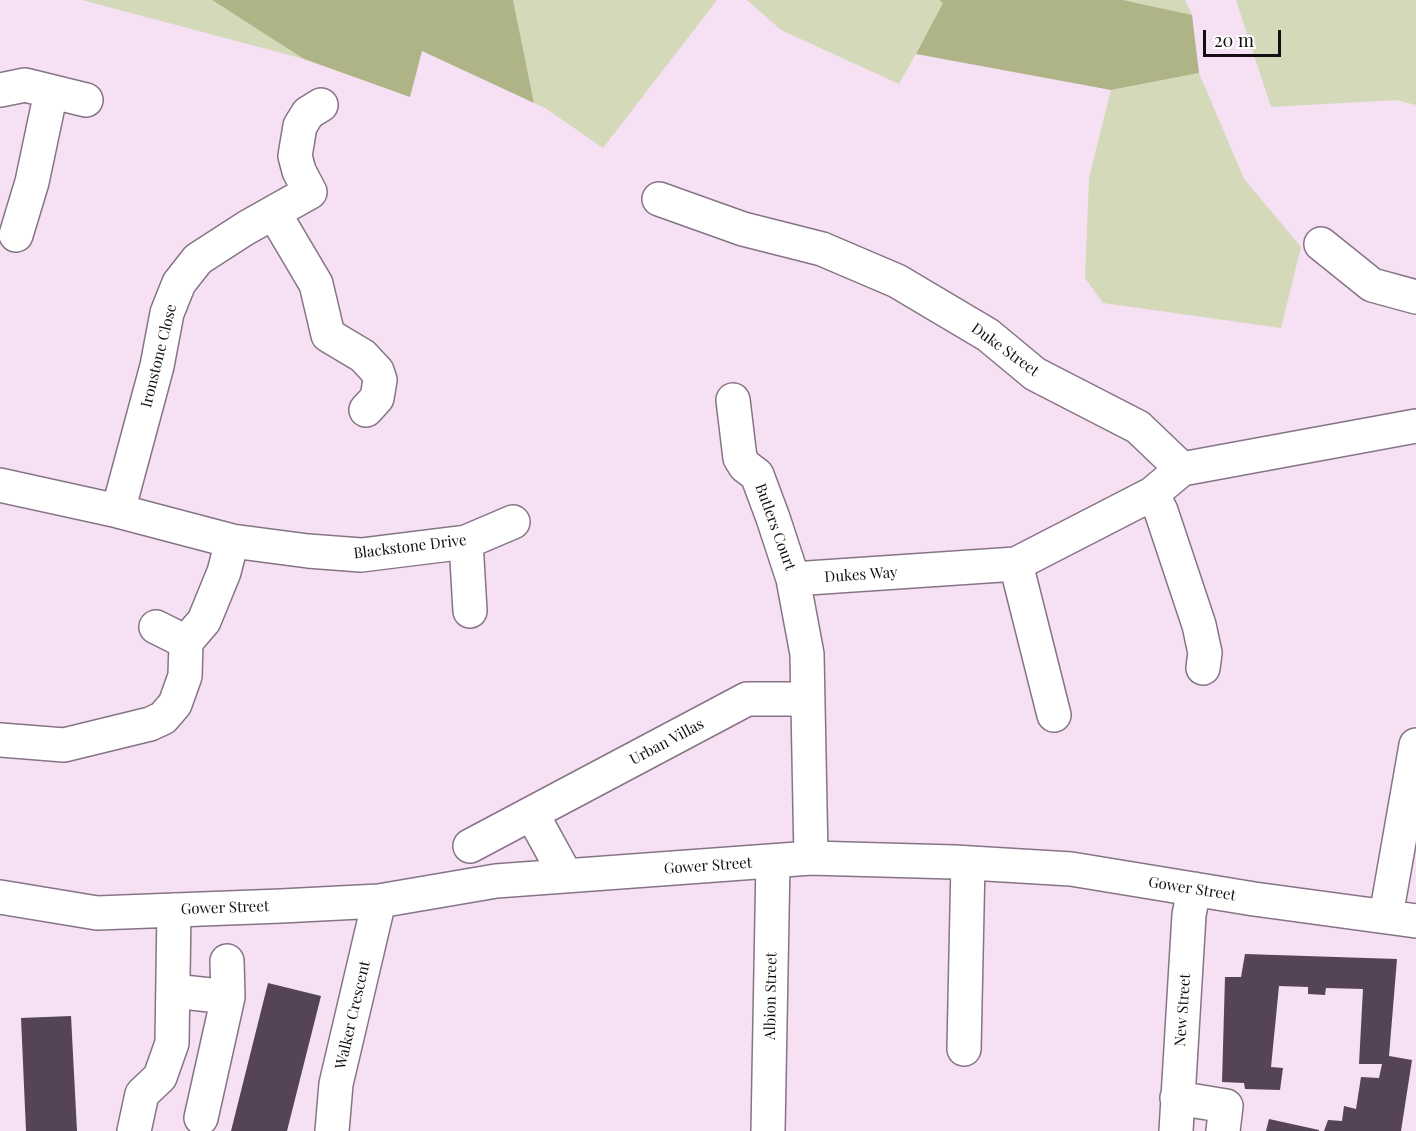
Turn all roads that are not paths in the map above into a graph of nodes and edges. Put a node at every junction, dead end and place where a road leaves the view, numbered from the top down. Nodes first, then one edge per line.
1 (0, 90) edge
2 (51, 92) junction
3 (86, 100) dead end
4 (321, 105) dead end
5 (659, 199) dead end
6 (274, 213) junction
7 (16, 235) dead end
8 (1321, 244) dead end
9 (1416, 297) edge
10 (733, 400) dead end
11 (366, 410) dead end
12 (1416, 426) edge
13 (1182, 468) junction
14 (0, 485) edge
15 (1152, 494) junction
16 (118, 511) junction
17 (513, 522) dead end
18 (232, 541) junction
19 (466, 542) junction
20 (1016, 564) junction
21 (794, 579) junction
22 (470, 611) dead end
23 (156, 627) dead end
24 (186, 642) junction
25 (1203, 668) dead end
26 (808, 699) junction
27 (1054, 715) dead end
28 (0, 740) edge
29 (1416, 747) edge
30 (532, 814) junction
31 (470, 846) dead end
32 (811, 858) junction
33 (773, 861) junction
34 (968, 863) junction
35 (566, 876) junction
36 (1194, 889) junction
37 (0, 897) edge
38 (380, 901) junction
39 (174, 910) junction
40 (1401, 918) edge
41 (227, 961) dead end
42 (174, 991) junction
43 (228, 997) junction
44 (964, 1049) dead end
45 (1177, 1098) junction
46 (201, 1118) dead end
47 (134, 1131) edge
48 (332, 1131) edge
49 (768, 1131) edge
50 (1176, 1131) edge
51 (1222, 1131) edge

1 - 2 street
2 - 3 street
2 - 7 street
4 - 6 street, Ironstone Close
5 - 13 street, Duke Street
6 - 11 street
6 - 16 street, Ironstone Close
8 - 9 street
10 - 21 street, Butlers Court
12 - 13 street
13 - 15 street, Dukes Way
14 - 16 street, Blackstone Drive
15 - 20 street, Dukes Way
15 - 25 street
16 - 18 street, Blackstone Drive
17 - 19 street, Blackstone Drive
18 - 19 street, Blackstone Drive
18 - 24 street
19 - 22 street
20 - 21 street, Dukes Way
20 - 27 street
21 - 26 street
23 - 24 street
24 - 28 street
26 - 30 street, Urban Villas
26 - 32 street
29 - 40 street
30 - 31 street, Urban Villas
30 - 35 street
32 - 33 street, Gower Street
32 - 34 street, Gower Street
33 - 35 street, Gower Street
33 - 49 street, Albion Street
34 - 36 street, Gower Street
34 - 44 street
35 - 38 street, Gower Street
36 - 40 street, Gower Street
36 - 45 street, New Street
37 - 39 street, Gower Street
38 - 39 street, Gower Street
38 - 48 street, Walker Crescent
39 - 42 street
41 - 43 street
42 - 43 street
42 - 47 street
43 - 46 street
45 - 50 street, New Street
45 - 51 street

